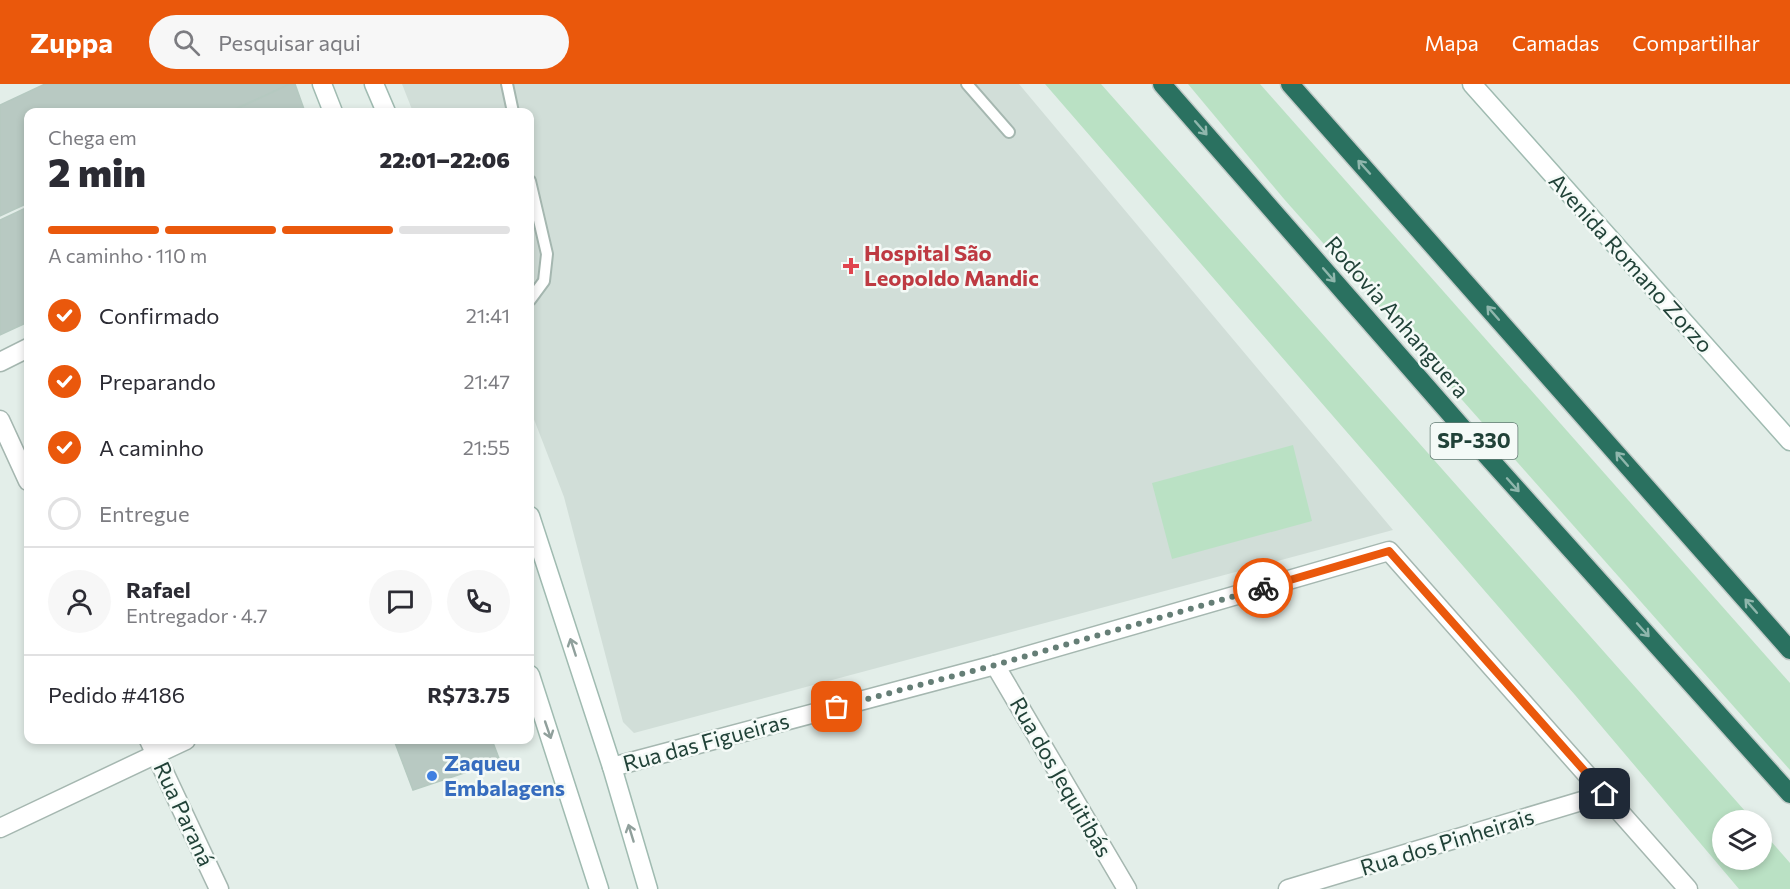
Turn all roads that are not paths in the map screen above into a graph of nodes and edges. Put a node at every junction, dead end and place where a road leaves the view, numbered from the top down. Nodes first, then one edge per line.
1 (322, 84) edge
2 (374, 84) edge
3 (507, 84) edge
4 (967, 84) edge
5 (1162, 84) edge
6 (1290, 84) edge
7 (1472, 84) edge
8 (331, 108) edge
9 (384, 108) edge
10 (512, 108) edge
11 (1009, 132) dead end
12 (534, 198) edge
13 (534, 295) edge
14 (24, 350) edge
15 (0, 362) edge
16 (0, 420) edge
17 (1790, 441) edge
18 (24, 472) edge
19 (534, 528) edge
20 (1790, 650) edge
21 (995, 665) junction
22 (534, 687) edge
23 (152, 747) edge
24 (612, 767) junction
25 (1605, 794) junction
26 (1790, 794) edge
27 (0, 828) edge
28 (219, 889) edge
29 (599, 889) edge
30 (648, 889) edge
31 (1127, 889) edge
32 (1288, 889) edge
33 (1688, 889) edge

1 - 8 street
2 - 9 street
3 - 10 lane
4 - 11 lane
5 -> 26 highway, Rodovia Anhanguera / SP-330
20 -> 6 highway
7 - 17 street, Avenida Romano Zorzo
12 - 13 lane
14 - 15 street
16 - 18 street
24 -> 19 street
21 - 24 street, Rua das Figueiras
21 - 25 street, Rua das Figueiras
21 - 31 street, Rua dos Jequitibás
22 -> 29 street
23 - 27 street
23 - 28 street, Rua Paraná
30 -> 24 street
25 - 32 street, Rua dos Pinheirais
25 - 33 street

